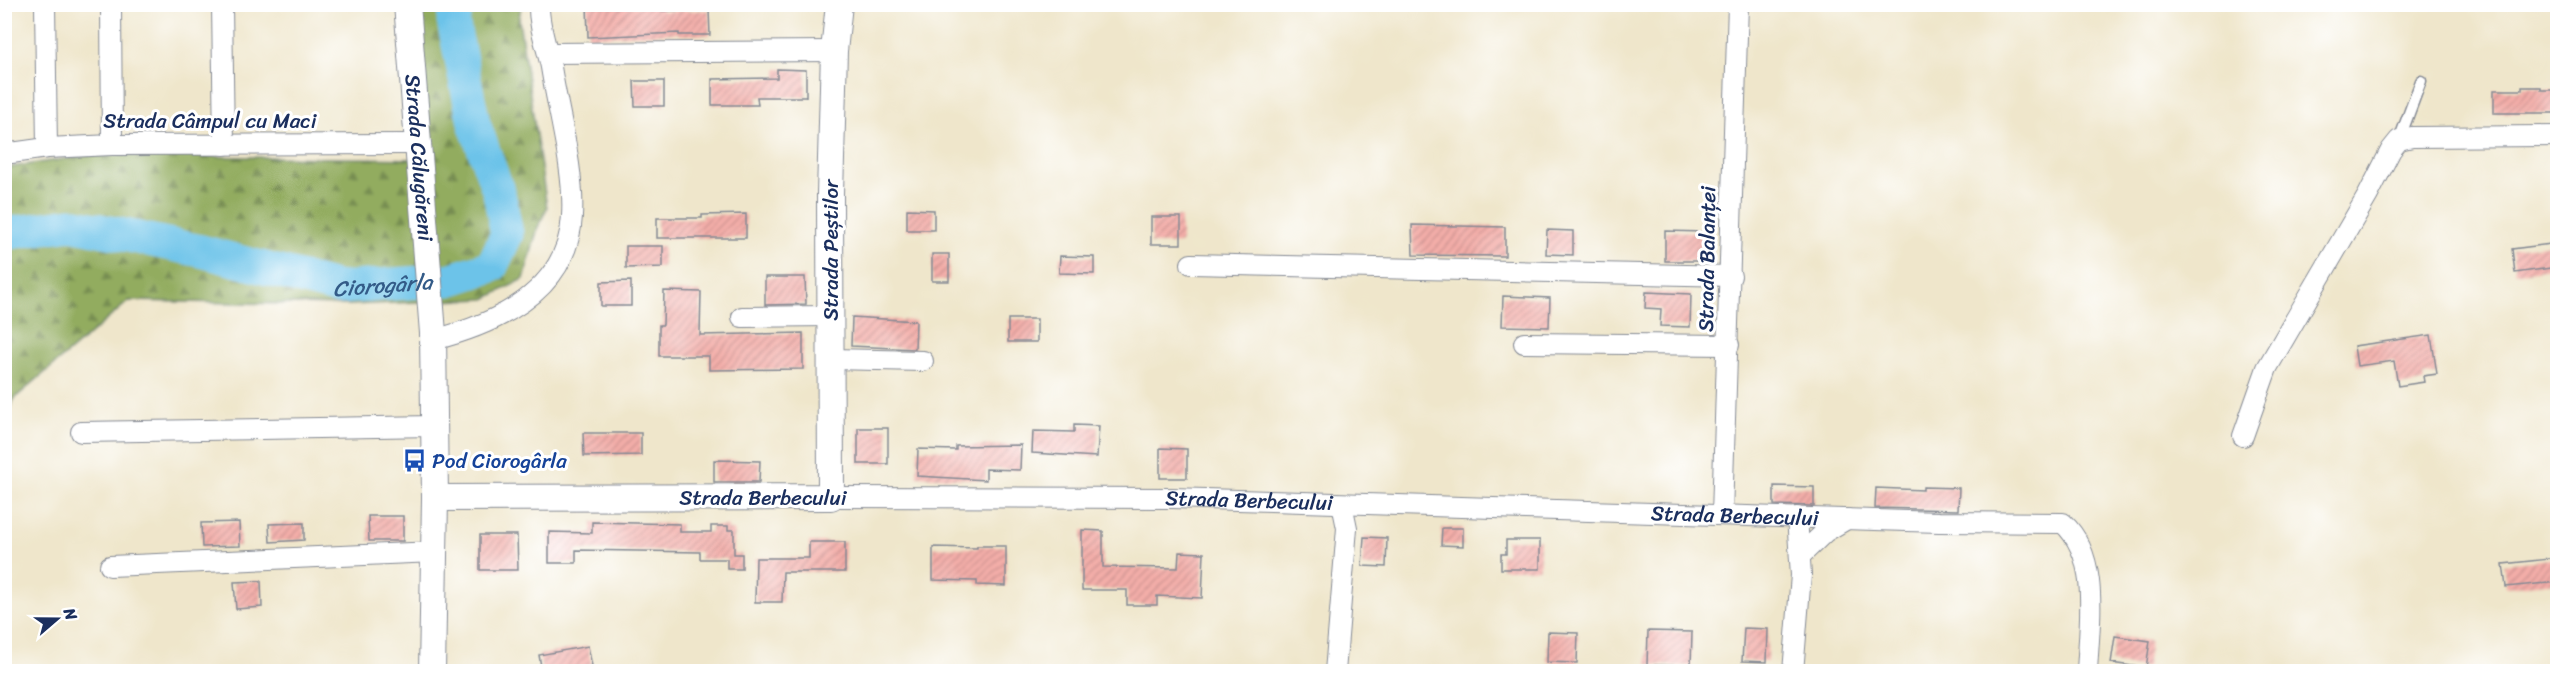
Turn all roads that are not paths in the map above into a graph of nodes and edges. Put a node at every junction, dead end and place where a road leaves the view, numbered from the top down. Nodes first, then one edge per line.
1 (45, 4) edge
2 (111, 4) edge
3 (222, 4) edge
4 (407, 4) edge
5 (539, 4) edge
6 (839, 4) edge
7 (1738, 4) edge
8 (834, 51) junction
9 (548, 53) junction
10 (2421, 81) dead end
11 (2558, 136) edge
12 (2399, 140) junction
13 (416, 144) junction
14 (112, 146) junction
15 (224, 146) junction
16 (47, 148) junction
17 (4, 154) edge
18 (1191, 264) dead end
19 (1731, 276) junction
20 (831, 316) junction
21 (742, 317) dead end
22 (433, 337) junction
23 (1524, 343) dead end
24 (1729, 345) junction
25 (831, 359) junction
26 (923, 361) dead end
27 (434, 426) junction
28 (81, 432) dead end
29 (2243, 436) dead end
30 (831, 497) junction
31 (435, 498) junction
32 (1342, 504) junction
33 (1722, 515) junction
34 (1797, 517) junction
35 (1847, 519) junction
36 (435, 552) junction
37 (1800, 556) junction
38 (110, 566) dead end
39 (432, 672) edge
40 (1335, 672) edge
41 (1793, 672) edge
42 (2087, 672) edge

1 - 16 street
2 - 14 street
3 - 15 street
4 - 13 street, Strada Călugăreni
5 - 9 street
6 - 8 street, Strada Peștilor
7 - 19 street, Strada Balanței
8 - 9 street
8 - 20 street, Strada Peștilor
9 - 22 street
10 - 12 lane
11 - 12 street
12 - 29 street
13 - 15 street, Strada Câmpul cu Maci
13 - 22 street, Strada Călugăreni
14 - 15 street, Strada Câmpul cu Maci
14 - 16 street, Strada Câmpul cu Maci
16 - 17 street, Strada Câmpul cu Maci
18 - 19 street
19 - 24 street, Strada Balanței
20 - 21 street
20 - 25 street, Strada Peștilor
22 - 27 street, Strada Călugăreni
23 - 24 street
24 - 33 street, Strada Balanței
25 - 26 street
25 - 30 street, Strada Peștilor
27 - 28 street
27 - 31 street, Strada Călugăreni
30 - 31 street, Strada Berbecului
30 - 32 street, Strada Berbecului
31 - 36 street, Strada Călugăreni
32 - 33 street, Strada Berbecului
32 - 40 street
33 - 34 street, Strada Berbecului
34 - 35 street, Strada Berbecului
34 - 37 street
35 - 37 street
35 - 42 street, Strada Berbecului
36 - 38 street
36 - 39 street, Strada Călugăreni
37 - 41 street

